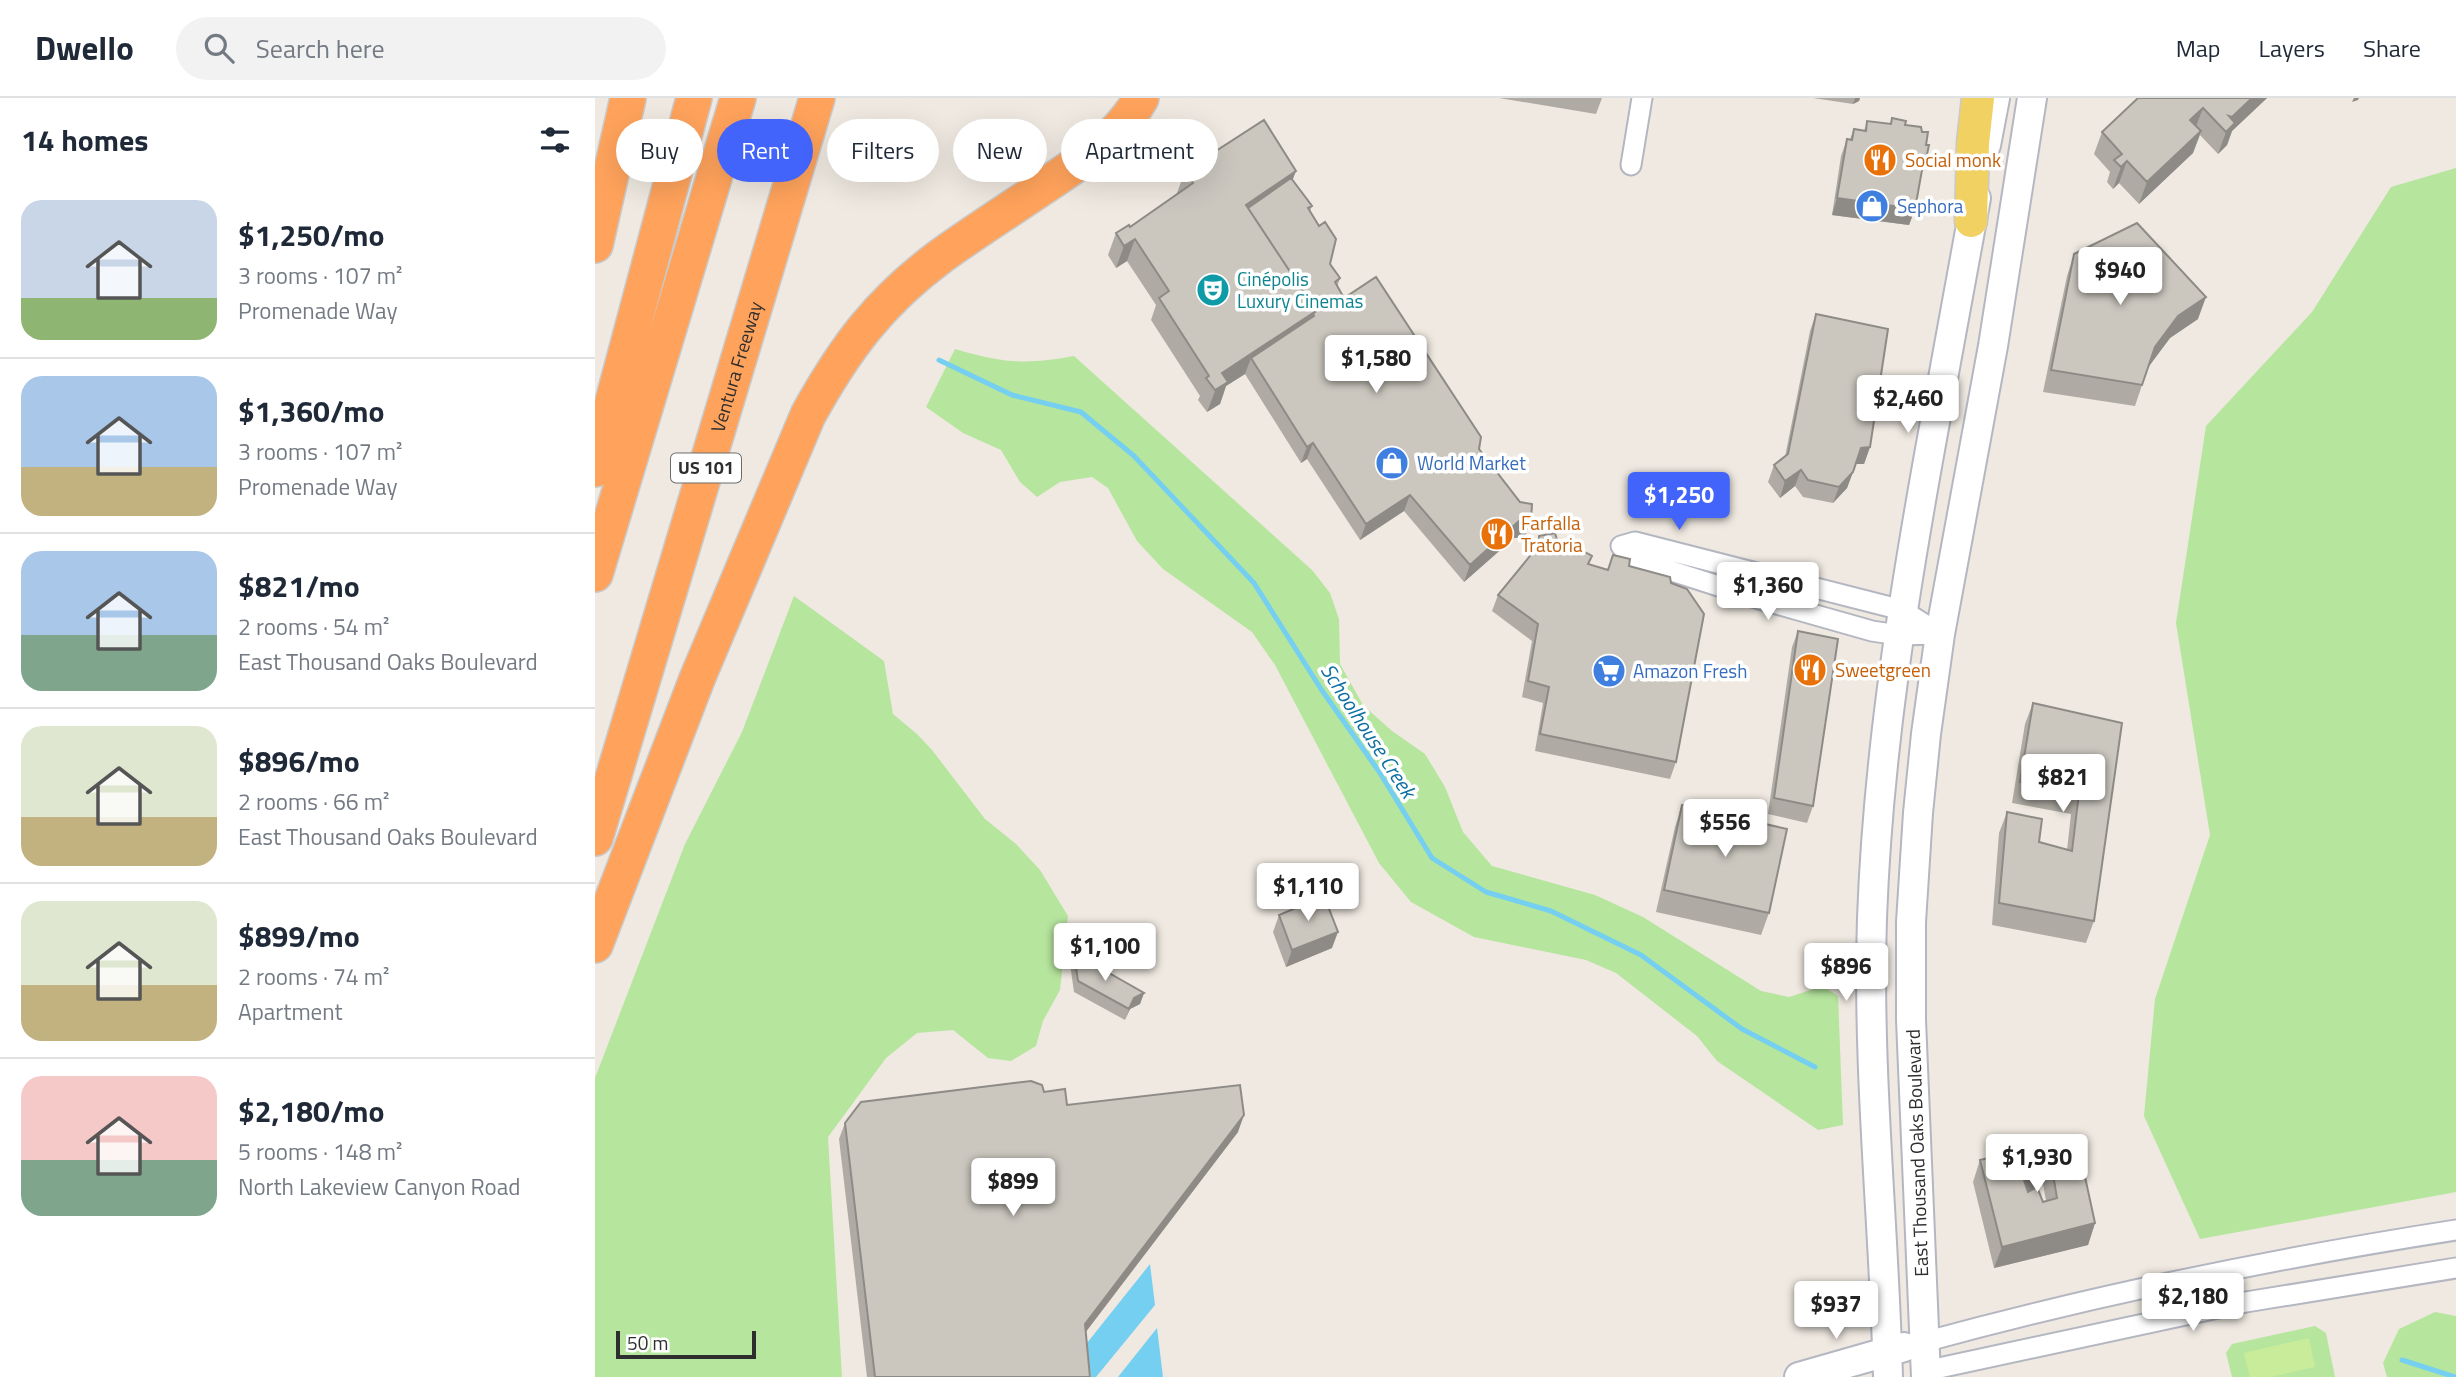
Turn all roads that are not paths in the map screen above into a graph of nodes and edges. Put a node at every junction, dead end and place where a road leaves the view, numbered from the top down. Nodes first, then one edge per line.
1 (628, 98) edge
2 (694, 98) edge
3 (738, 98) edge
4 (817, 98) edge
5 (1141, 98) edge
6 (1642, 98) edge
7 (1978, 98) edge
8 (1995, 98) edge
9 (2032, 98) edge
10 (1631, 165) dead end
11 (1972, 220) junction
12 (595, 245) edge
13 (595, 469) edge
14 (595, 575) edge
15 (1900, 622) junction
16 (1940, 634) junction
17 (595, 838) edge
18 (595, 945) edge
19 (2456, 1230) edge
20 (2456, 1268) edge
21 (1924, 1342) junction
22 (1890, 1369) edge
23 (1926, 1374) edge
24 (1799, 1377) edge

1 - 12 highway
2 - 13 highway
3 - 14 highway
4 - 17 highway, Ventura Freeway / US 101
5 - 18 highway
6 - 10 street
7 - 11 main road
8 - 11 main road, East Thousand Oaks Boulevard
9 - 16 main road, East Thousand Oaks Boulevard
11 - 15 main road, East Thousand Oaks Boulevard
15 - 15 street
15 - 16 street
15 - 22 main road, East Thousand Oaks Boulevard
16 - 21 main road, East Thousand Oaks Boulevard
19 - 21 street
20 - 23 street
21 - 22 main road
21 - 23 main road, East Thousand Oaks Boulevard
22 - 23 main road
22 - 24 main road

